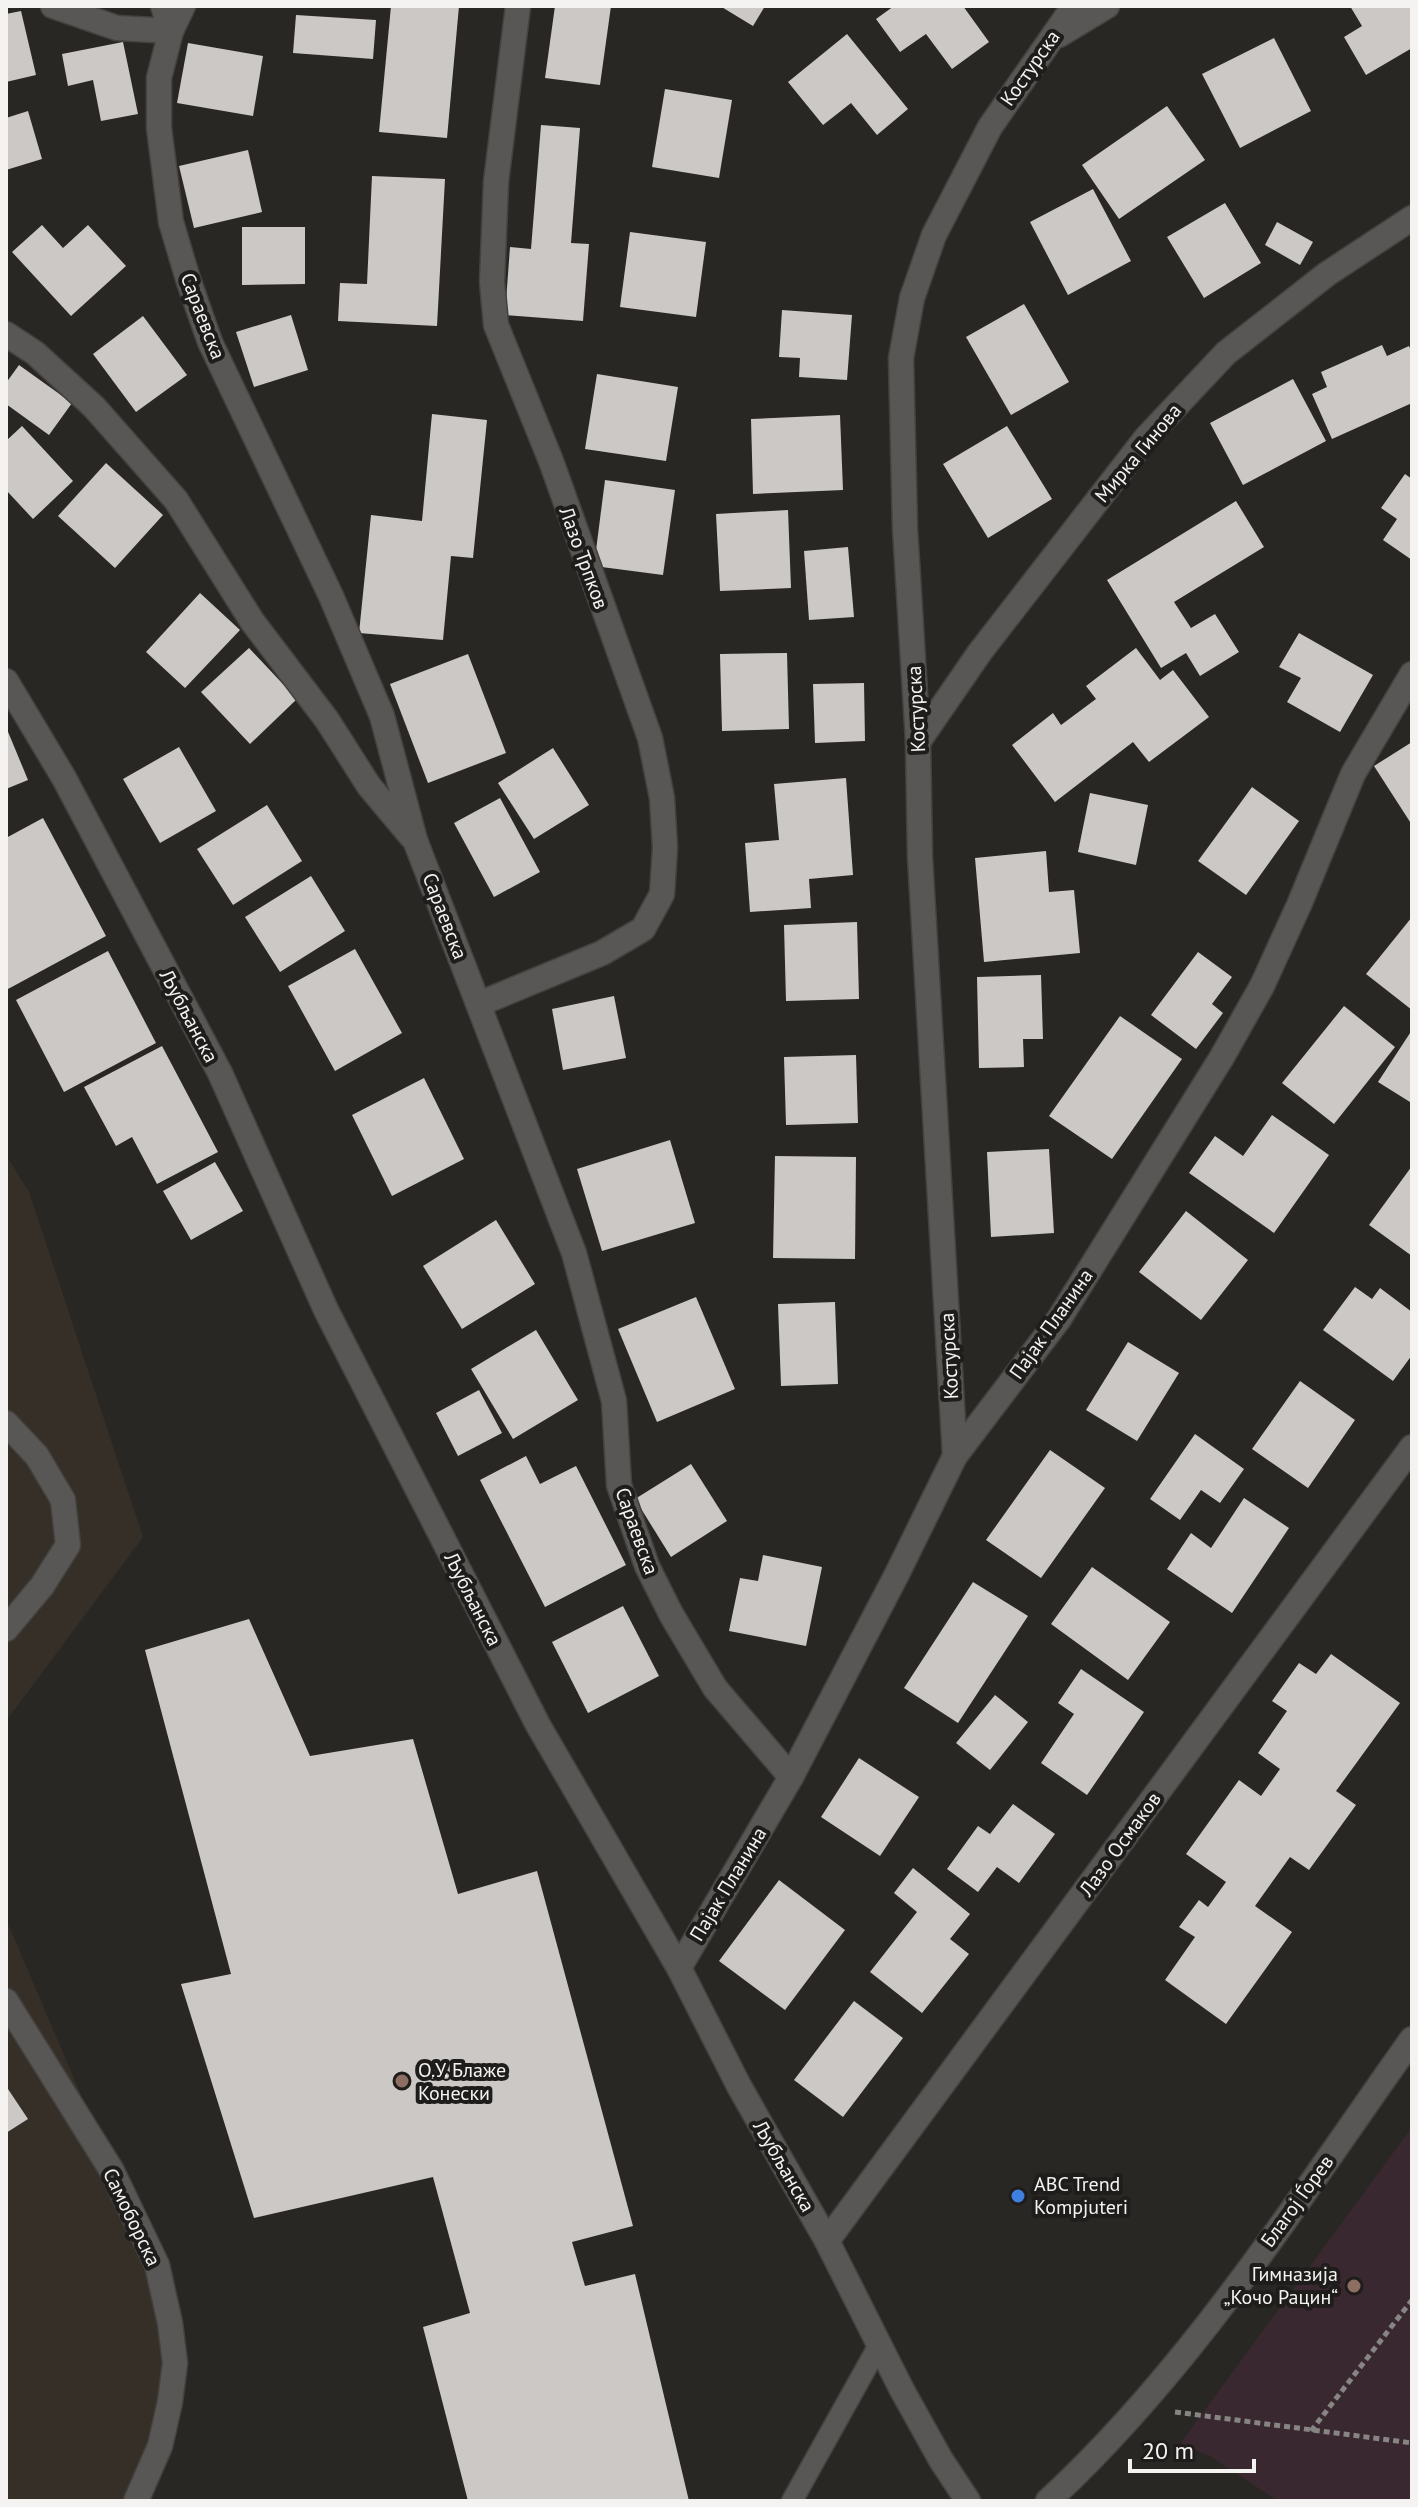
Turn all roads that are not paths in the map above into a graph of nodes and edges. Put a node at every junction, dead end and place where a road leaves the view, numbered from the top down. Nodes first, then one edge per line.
1 (53, 6) edge
2 (163, 6) edge
3 (183, 6) edge
4 (518, 6) edge
5 (1074, 6) edge
6 (1107, 6) edge
7 (171, 31) junction
8 (1050, 40) junction
9 (1412, 218) edge
10 (6, 334) edge
11 (1412, 674) edge
12 (6, 681) edge
13 (918, 742) junction
14 (415, 840) junction
15 (479, 1004) junction
16 (6, 1423) edge
17 (1412, 1447) edge
18 (955, 1456) junction
19 (6, 1629) edge
20 (791, 1777) junction
21 (679, 1968) junction
22 (6, 2001) edge
23 (1412, 2039) edge
24 (827, 2241) junction
25 (879, 2345) junction
26 (136, 2501) edge
27 (792, 2501) edge
28 (968, 2501) edge
29 (1048, 2501) edge

1 - 7 street
2 - 7 street
3 - 7 street, Сараевска
4 - 15 street, Лазо Трпков
5 - 8 street, Костурска
6 - 8 street
7 - 14 street, Сараевска
8 - 13 street, Костурска
9 - 13 street, Мирка Гинова
10 - 14 street
11 - 18 street, Пајак Планина
12 - 21 street, Љубљанска
13 - 18 street, Костурска
14 - 15 street, Сараевска
15 - 20 street, Сараевска
16 - 19 street
17 - 24 street, Лазо Осмаков
18 - 20 street, Пајак Планина
20 - 21 street, Пајак Планина
21 - 24 street, Љубљанска
22 - 26 street, Самоборска
23 - 29 street, Благој Ѓорев
24 - 25 street, Љубљанска
25 - 27 lane
25 - 28 street, Љубљанска

